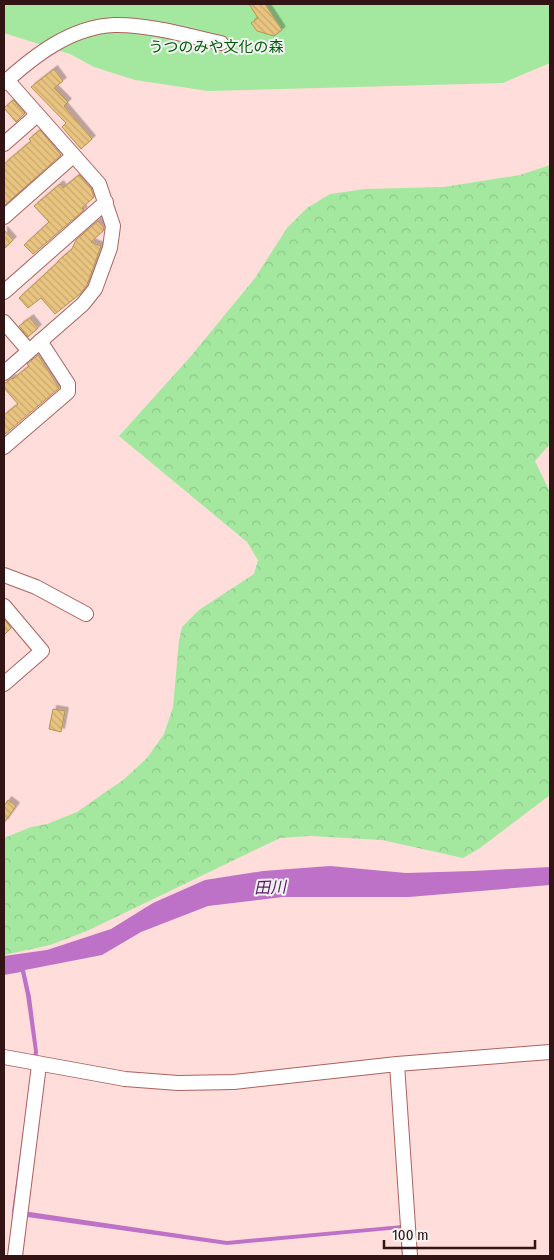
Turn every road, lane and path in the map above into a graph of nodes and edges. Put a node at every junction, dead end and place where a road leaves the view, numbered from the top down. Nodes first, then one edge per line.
1 (221, 43) dead end
2 (5, 81) edge
3 (37, 115) junction
4 (4, 144) edge
5 (73, 156) junction
6 (106, 202) junction
7 (4, 217) edge
8 (4, 292) edge
9 (4, 322) edge
10 (40, 341) junction
11 (29, 351) junction
12 (4, 373) edge
13 (4, 447) edge
14 (4, 575) edge
15 (4, 606) edge
16 (86, 614) dead end
17 (4, 684) edge
18 (550, 1052) edge
19 (4, 1058) edge
20 (397, 1064) junction
21 (39, 1065) junction
22 (15, 1256) edge
23 (410, 1256) edge

1 - 2 street
2 - 3 street
3 - 4 street
3 - 5 street
5 - 6 street
5 - 7 street
6 - 8 street
6 - 10 street
9 - 11 street
10 - 11 street
10 - 13 street
11 - 12 street
14 - 16 street
15 - 17 street
18 - 20 street
19 - 21 street
20 - 21 street
20 - 23 street
21 - 22 street

